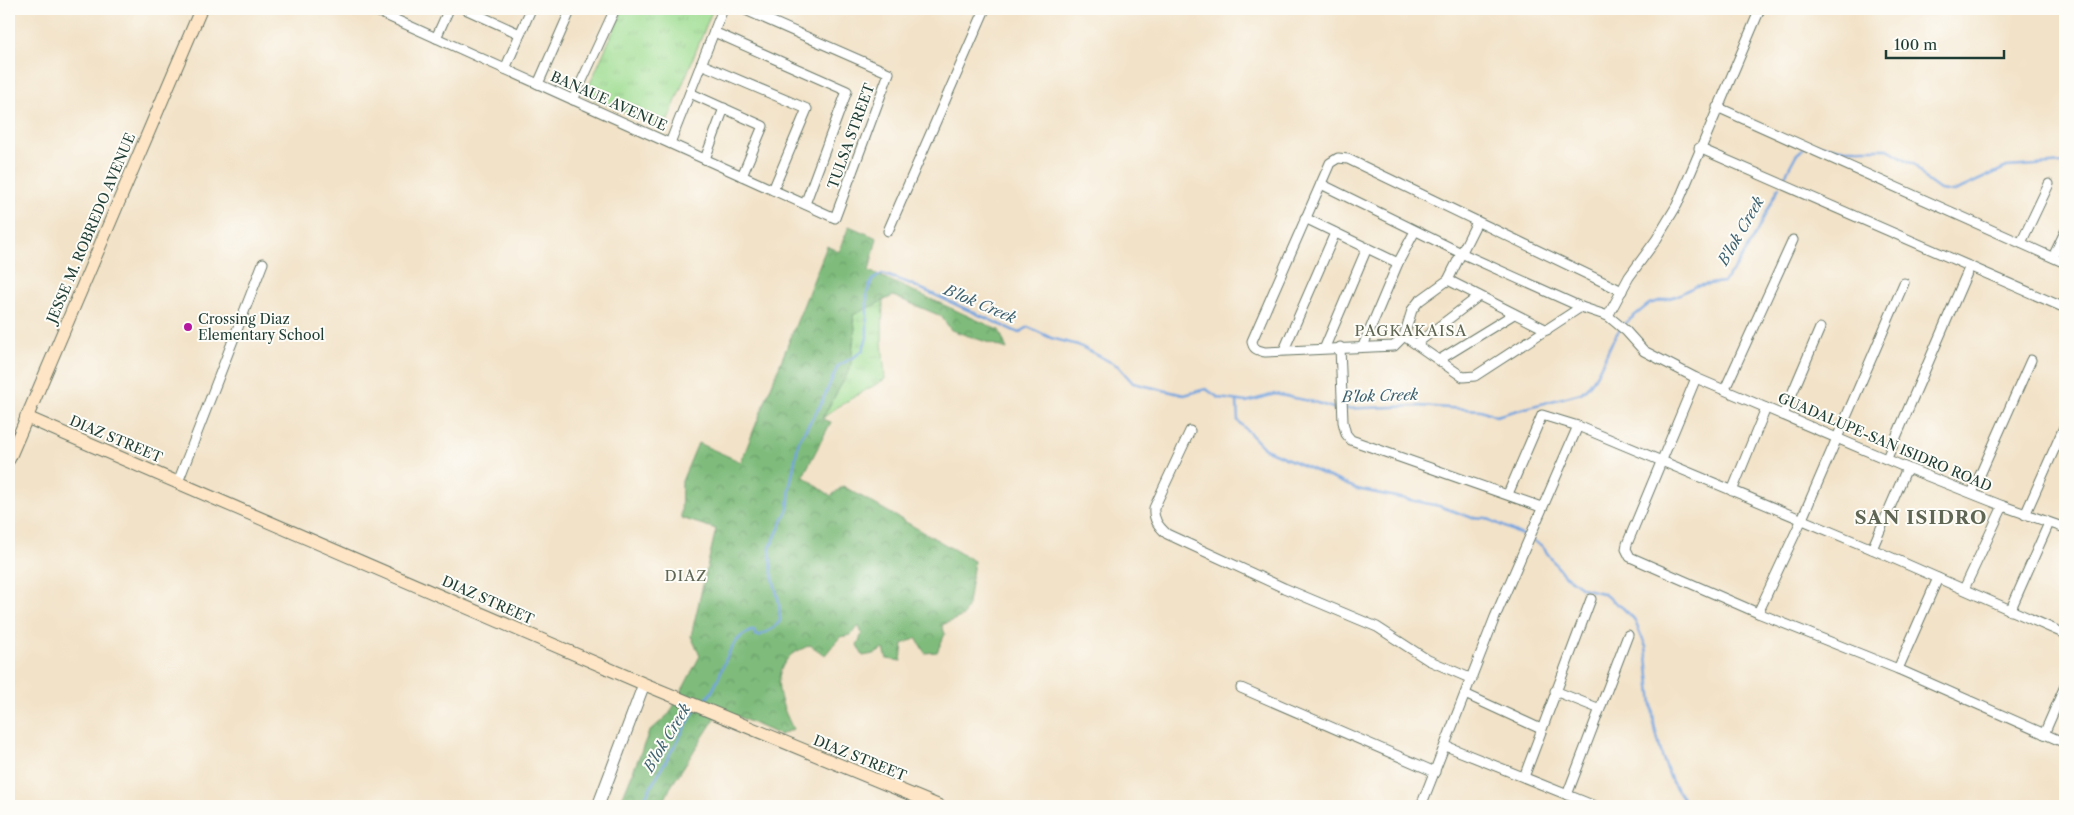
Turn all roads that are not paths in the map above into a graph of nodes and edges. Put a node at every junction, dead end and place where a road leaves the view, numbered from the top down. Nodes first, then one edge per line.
1 (201, 9) edge
2 (372, 9) edge
3 (449, 9) edge
4 (465, 9) edge
5 (531, 9) edge
6 (571, 9) edge
7 (615, 9) edge
8 (723, 9) edge
9 (743, 9) edge
10 (985, 9) edge
11 (1760, 9) edge
12 (714, 32) junction
13 (520, 34) junction
14 (436, 38) junction
15 (701, 64) junction
16 (505, 69) junction
17 (538, 84) junction
18 (690, 92) junction
19 (573, 100) junction
20 (724, 108) junction
21 (1717, 108) junction
22 (670, 143) junction
23 (1700, 148) junction
24 (704, 159) junction
25 (742, 176) junction
26 (1321, 184) junction
27 (2049, 184) dead end
28 (773, 190) junction
29 (805, 204) junction
30 (835, 218) joint
31 (1305, 218) junction
32 (1477, 222) junction
33 (1415, 230) junction
34 (888, 231) dead end
35 (2065, 232) edge
36 (1335, 234) junction
37 (1793, 240) dead end
38 (2021, 243) junction
39 (1367, 248) junction
40 (1461, 253) junction
41 (2053, 257) junction
42 (2065, 262) edge
43 (263, 263) dead end
44 (1398, 263) junction
45 (1970, 266) junction
46 (1448, 280) junction
47 (1904, 283) dead end
48 (1622, 290) junction
49 (1479, 296) junction
50 (1581, 307) junction
51 (2065, 308) edge
52 (1514, 314) junction
53 (1608, 316) junction
54 (1820, 328) dead end
55 (1547, 330) junction
56 (1404, 336) junction
57 (1416, 344) junction
58 (1363, 346) junction
59 (1340, 347) junction
60 (1325, 348) junction
61 (1284, 350) junction
62 (1439, 360) junction
63 (2030, 360) dead end
64 (1696, 378) junction
65 (1725, 389) junction
66 (1766, 408) junction
67 (1783, 415) junction
68 (26, 417) junction
69 (2065, 425) edge
70 (1578, 426) junction
71 (1190, 432) dead end
72 (1836, 437) junction
73 (9, 457) edge
74 (1887, 458) junction
75 (1660, 462) junction
76 (1907, 468) junction
77 (178, 482) junction
78 (1732, 491) junction
79 (1972, 493) junction
80 (1508, 494) junction
81 (2003, 506) junction
82 (1542, 507) junction
83 (2025, 515) junction
84 (1802, 519) junction
85 (2049, 523) junction
86 (2065, 528) edge
87 (1872, 549) junction
88 (1938, 578) junction
89 (1964, 589) junction
90 (1591, 600) dead end
91 (2010, 611) junction
92 (1758, 613) junction
93 (2065, 634) edge
94 (1628, 635) dead end
95 (1898, 669) junction
96 (1472, 679) junction
97 (644, 684) junction
98 (2065, 686) edge
99 (1241, 688) dead end
100 (1556, 691) junction
101 (1465, 694) junction
102 (1600, 709) junction
103 (1541, 729) junction
104 (2044, 734) junction
105 (2065, 743) edge
106 (1446, 746) junction
107 (1435, 772) junction
108 (1524, 777) junction
109 (1567, 795) junction
110 (598, 806) edge
111 (939, 806) edge
112 (1421, 806) edge
113 (1595, 806) edge

1 - 68 main road, JESSE M. ROBREDO AVENUE
2 - 14 street, BANAUE AVENUE
3 - 14 street
4 - 13 street
5 - 13 street
6 - 17 street
7 - 19 street
8 - 12 street
9 - 30 street, TULSA STREET
10 - 34 street
11 - 21 street
12 - 15 street
12 - 29 street
13 - 16 street
14 - 16 street, BANAUE AVENUE
15 - 18 street
15 - 28 street
16 - 17 street, BANAUE AVENUE
17 - 19 street, BANAUE AVENUE
18 - 20 street
18 - 22 street
19 - 22 street, BANAUE AVENUE
20 - 24 street
20 - 25 street
21 - 23 street
21 - 38 street
22 - 24 street, BANAUE AVENUE
23 - 45 street
23 - 48 street
24 - 25 street, BANAUE AVENUE
25 - 28 street, BANAUE AVENUE
26 - 31 street
26 - 32 street
26 - 33 street
27 - 38 street
28 - 29 street, BANAUE AVENUE
29 - 30 street, BANAUE AVENUE
31 - 36 street
31 - 61 street
32 - 40 street
32 - 48 street
33 - 40 street
33 - 44 street
35 - 41 street
36 - 39 street
36 - 61 street
37 - 65 street
38 - 41 street
39 - 44 street
39 - 60 street
40 - 46 street
40 - 50 street
41 - 42 street
43 - 77 street
44 - 58 street
45 - 51 street
45 - 74 street
46 - 49 street
46 - 56 street
47 - 72 street
48 - 53 street
49 - 52 street
49 - 57 street
50 - 53 street
50 - 55 street
52 - 55 street
52 - 62 street
53 - 64 street, GUADALUPE-SAN ISIDRO ROAD
54 - 67 street
55 - 62 street
56 - 57 street
56 - 58 street
57 - 62 street
58 - 59 street
59 - 60 street
59 - 80 street
60 - 61 street
63 - 79 street
64 - 65 street, GUADALUPE-SAN ISIDRO ROAD
64 - 75 street
65 - 66 street, GUADALUPE-SAN ISIDRO ROAD
66 - 67 street, GUADALUPE-SAN ISIDRO ROAD
66 - 78 street
67 - 72 street, GUADALUPE-SAN ISIDRO ROAD
68 - 73 main road, JESSE M. ROBREDO AVENUE
68 - 77 main road, DIAZ STREET
69 - 83 street
70 - 75 street
70 - 80 street
70 - 82 street
71 - 96 street
72 - 74 street, GUADALUPE-SAN ISIDRO ROAD
72 - 84 street
74 - 76 street, GUADALUPE-SAN ISIDRO ROAD
75 - 78 street
75 - 92 street
76 - 79 street, GUADALUPE-SAN ISIDRO ROAD
76 - 87 street
77 - 97 main road, DIAZ STREET
78 - 84 street
79 - 81 street, GUADALUPE-SAN ISIDRO ROAD
80 - 82 street
81 - 83 street, GUADALUPE-SAN ISIDRO ROAD
81 - 89 street
82 - 96 street
83 - 85 street, GUADALUPE-SAN ISIDRO ROAD
84 - 87 street
84 - 92 street
85 - 86 street, GUADALUPE-SAN ISIDRO ROAD
85 - 91 street
87 - 88 street
88 - 89 street
88 - 95 street
89 - 91 street
90 - 100 street
91 - 93 street
92 - 95 street
94 - 102 street
95 - 104 street
96 - 101 street
97 - 110 street
97 - 111 main road, DIAZ STREET
98 - 104 street
99 - 107 street
100 - 102 street
100 - 103 street
101 - 103 street
101 - 106 street
102 - 109 street
103 - 108 street
104 - 105 street
106 - 107 street
106 - 108 street
107 - 112 street
108 - 109 street
109 - 113 street

